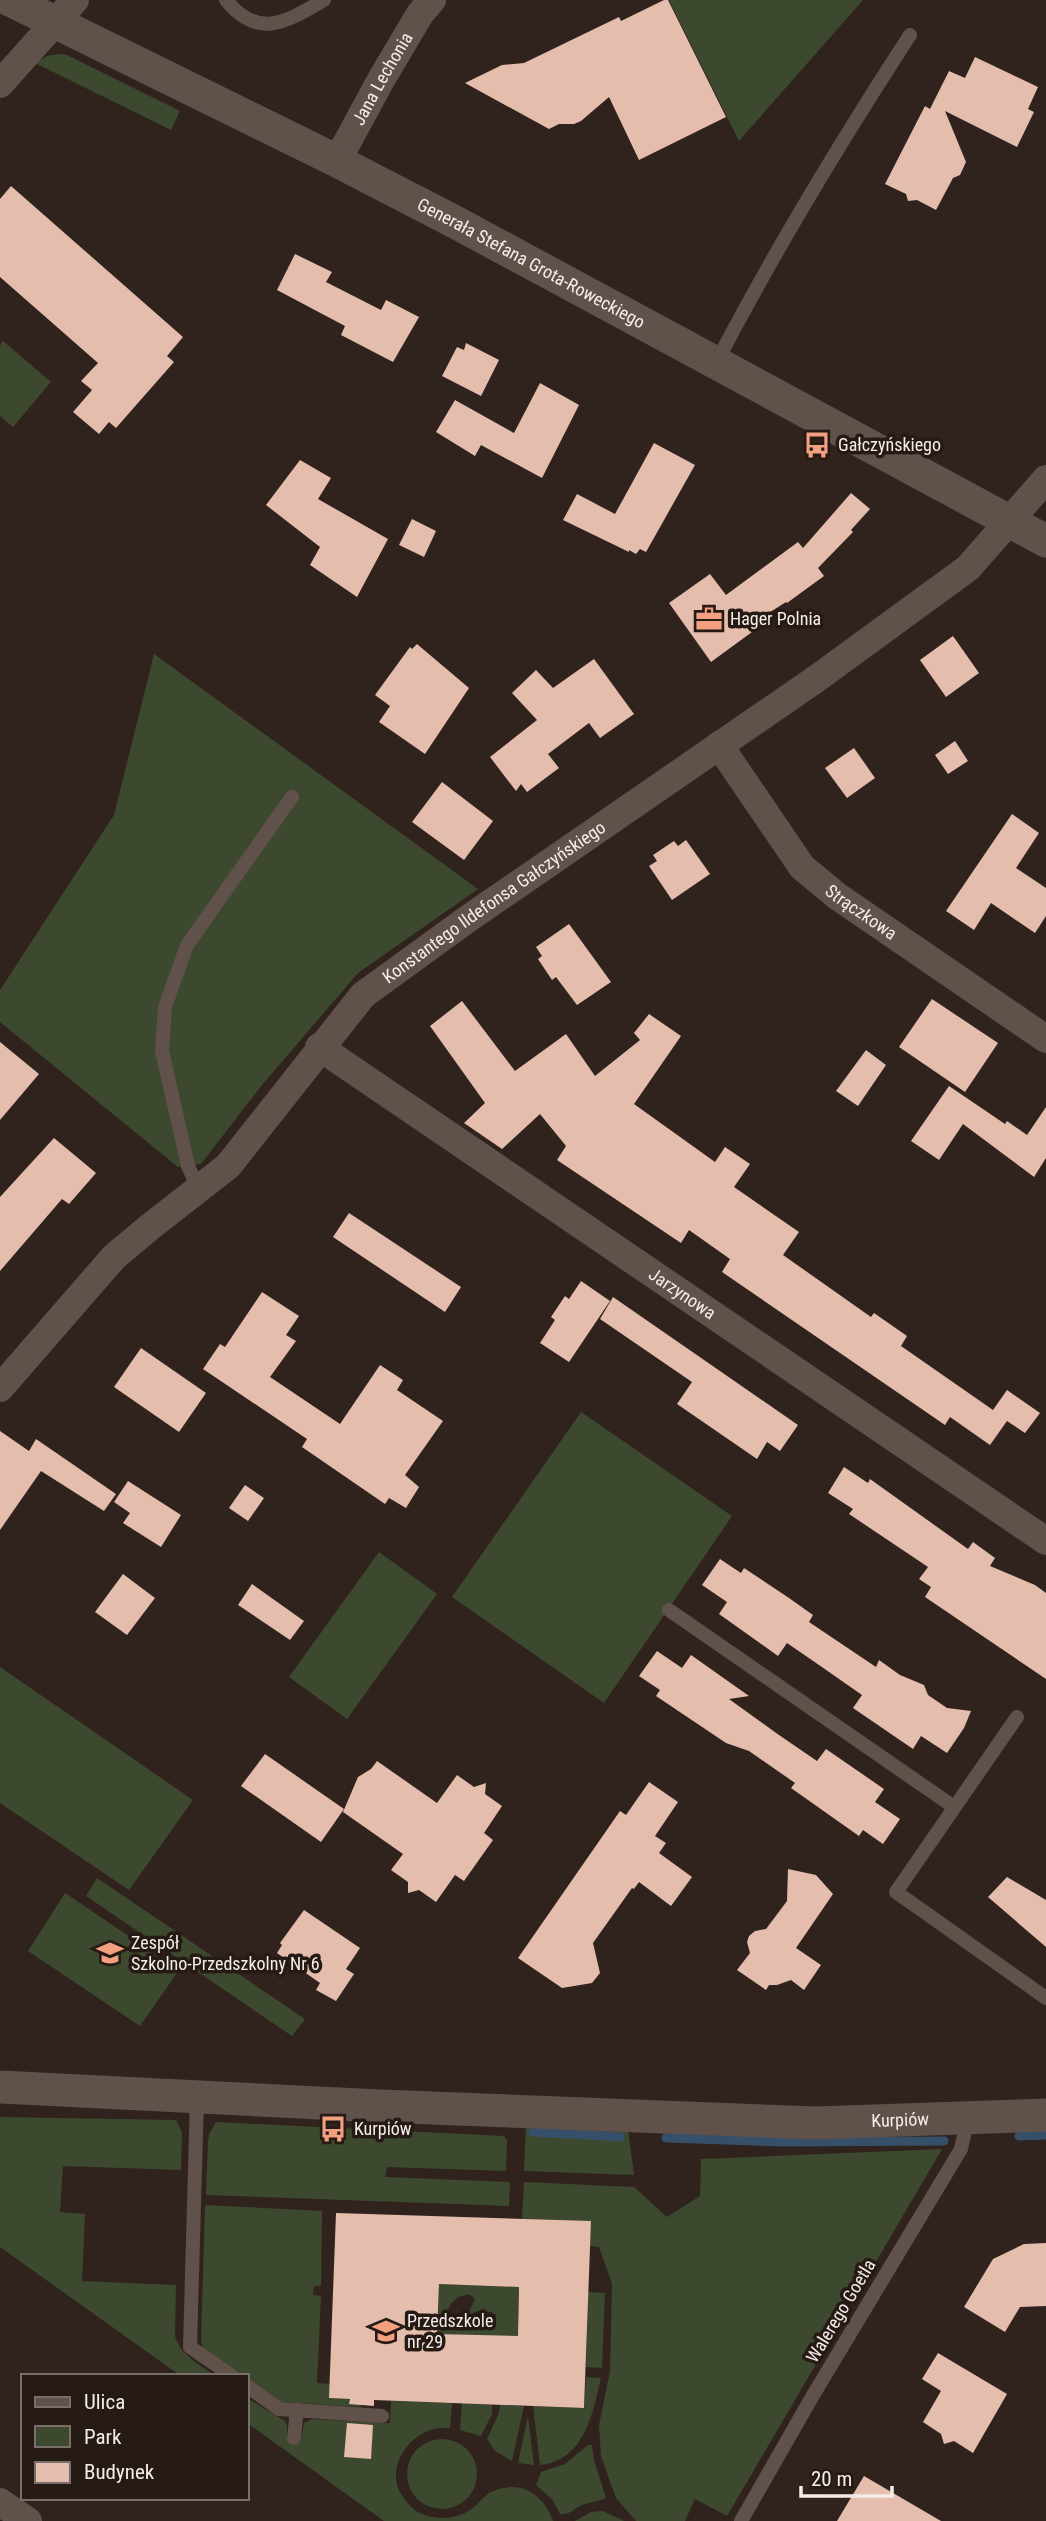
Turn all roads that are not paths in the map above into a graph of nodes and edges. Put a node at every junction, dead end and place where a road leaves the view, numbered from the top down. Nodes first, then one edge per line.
1 (10, 0) edge
2 (226, 0) edge
3 (324, 0) edge
4 (432, 0) edge
5 (65, 11) edge
6 (910, 35) dead end
7 (0, 84) edge
8 (337, 161) junction
9 (716, 363) junction
10 (1046, 479) edge
11 (1011, 522) junction
12 (1046, 541) edge
13 (719, 745) junction
14 (292, 797) dead end
15 (1046, 1039) edge
16 (319, 1047) junction
17 (199, 1190) junction
18 (0, 1388) edge
19 (1046, 1541) edge
20 (668, 1610) dead end
21 (1017, 1717) dead end
22 (954, 1807) junction
23 (1046, 1998) edge
24 (0, 2087) edge
25 (197, 2098) junction
26 (1046, 2115) edge
27 (968, 2118) junction
28 (229, 2374) edge
29 (248, 2387) edge
30 (297, 2410) junction
31 (382, 2416) dead end
32 (295, 2438) dead end
33 (0, 2502) edge
34 (28, 2521) edge
35 (741, 2521) edge

1 - 5 street, Generała Stefana Grota-Roweckiego
2 - 3 lane
4 - 8 street, Jana Lechonia
5 - 7 street
5 - 8 street, Generała Stefana Grota-Roweckiego
6 - 9 lane
8 - 9 street, Generała Stefana Grota-Roweckiego
9 - 11 street, Generała Stefana Grota-Roweckiego
10 - 11 street, Konstantego Ildefonsa Gałczyńskiego
11 - 12 street, Generała Stefana Grota-Roweckiego
11 - 13 street, Konstantego Ildefonsa Gałczyńskiego
13 - 15 street, Strączkowa
13 - 16 street, Konstantego Ildefonsa Gałczyńskiego
14 - 17 lane
16 - 17 street, Konstantego Ildefonsa Gałczyńskiego
16 - 19 street, Jarzynowa
17 - 18 street, Konstantego Ildefonsa Gałczyńskiego
20 - 22 lane
21 - 22 lane
22 - 23 lane
24 - 25 street, Kurpiów
25 - 27 street, Kurpiów
25 - 28 lane
26 - 27 street, Kurpiów
27 - 35 lane, Walerego Goetla
29 - 30 lane
30 - 31 lane
30 - 32 lane
33 - 34 street

